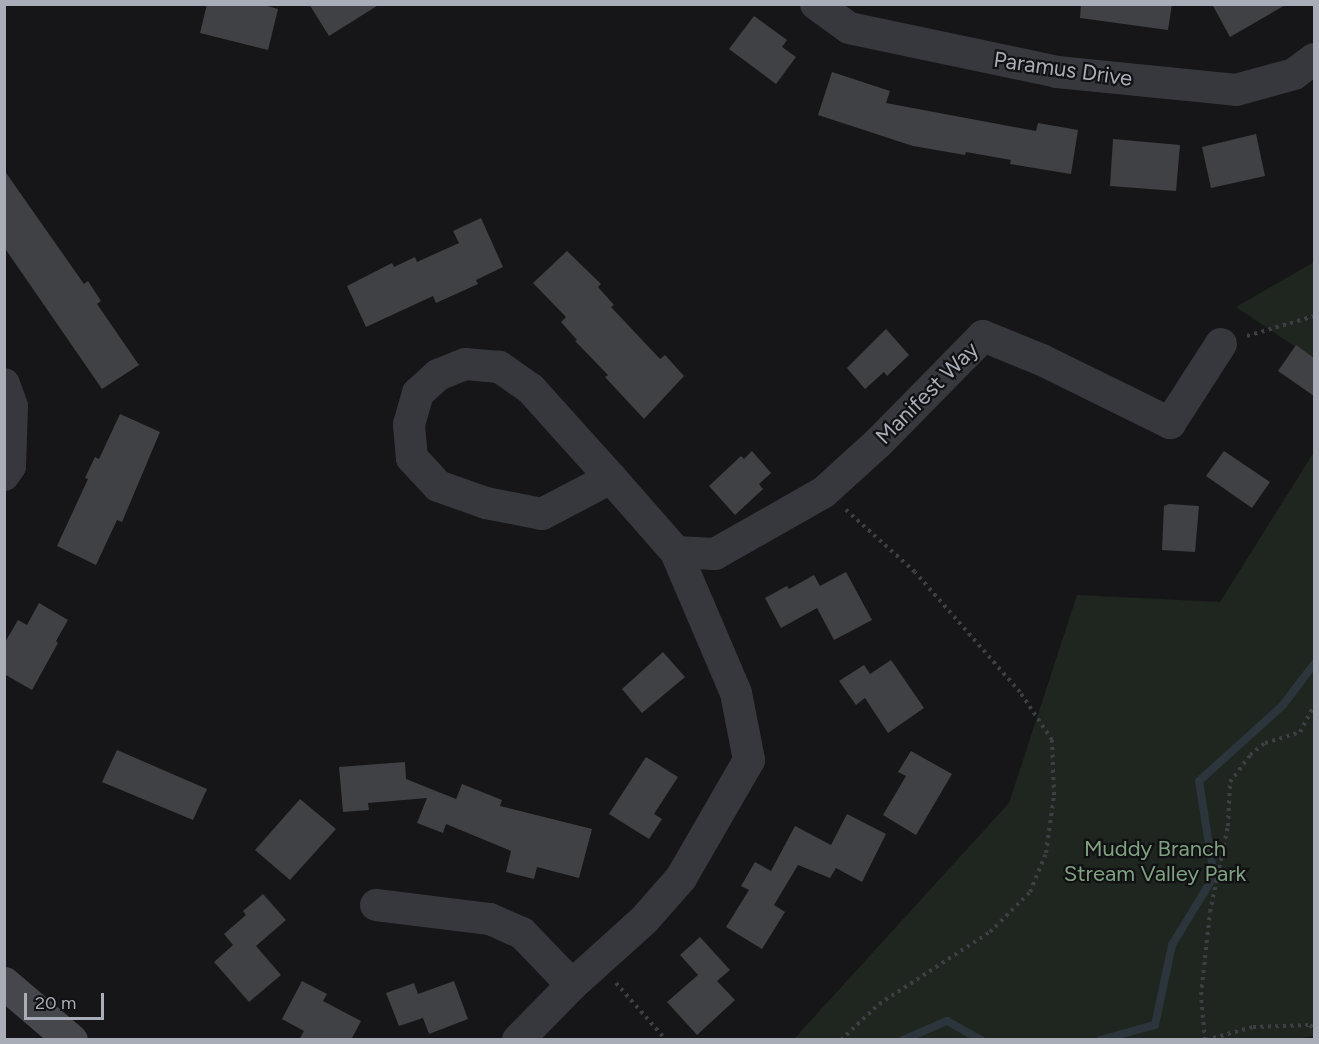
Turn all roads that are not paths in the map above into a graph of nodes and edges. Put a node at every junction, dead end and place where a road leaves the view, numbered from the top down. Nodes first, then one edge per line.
1 (816, 4) edge
2 (1314, 59) edge
3 (1221, 344) road end
4 (4, 384) edge
5 (4, 475) edge
6 (611, 478) junction
7 (676, 552) junction
8 (376, 904) dead end
9 (4, 983) edge
10 (572, 985) junction
11 (72, 1040) edge
12 (518, 1040) edge

1 - 2 street, Paramus Drive
3 - 7 street, Manifest Way
4 - 5 street
6 - 6 street
6 - 7 street
7 - 10 street
8 - 10 street
9 - 11 main road
10 - 12 street

